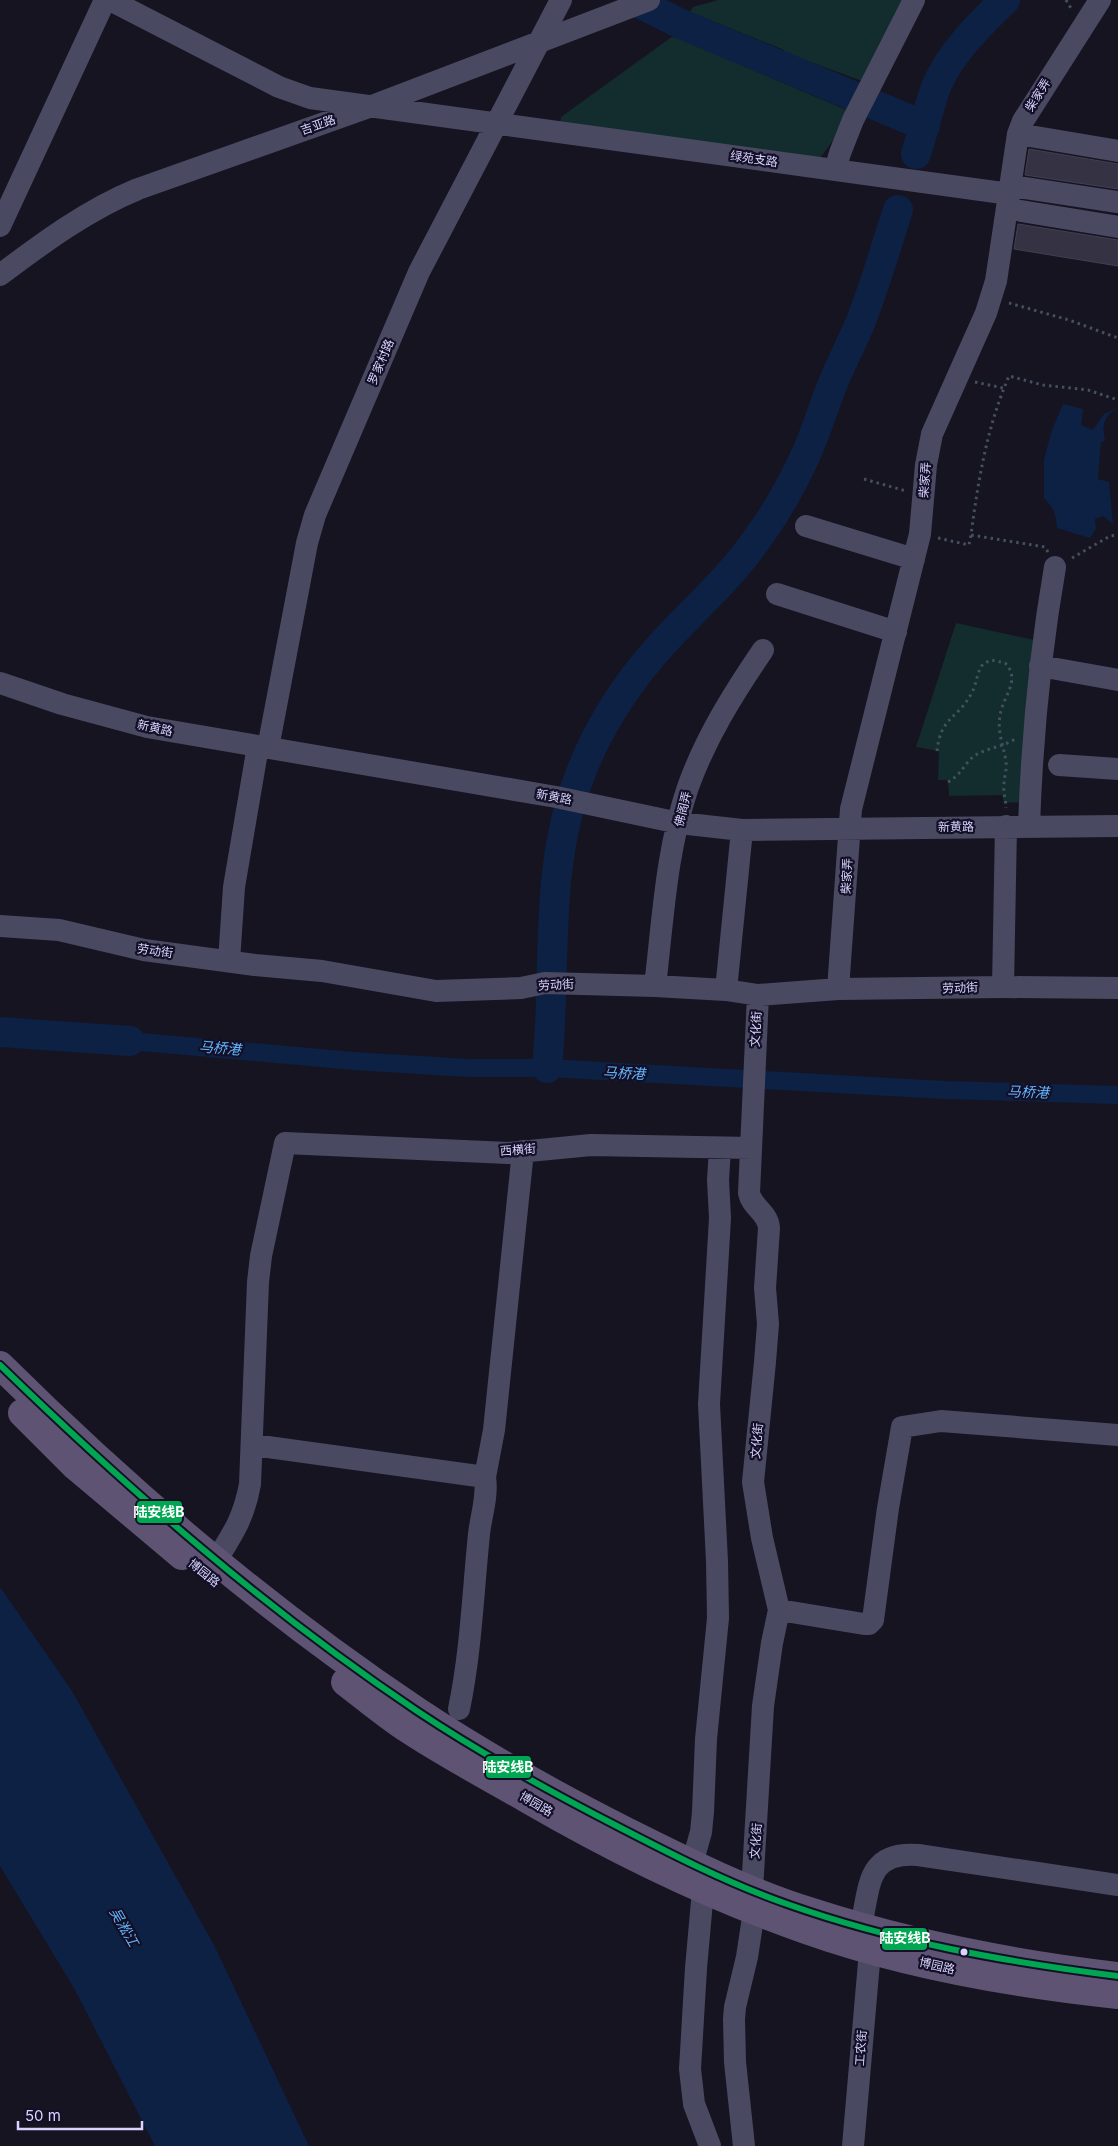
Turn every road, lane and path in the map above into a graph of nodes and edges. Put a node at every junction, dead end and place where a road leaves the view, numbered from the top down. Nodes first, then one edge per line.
1 (105, 0) edge
2 (110, 0) edge
3 (560, 0) edge
4 (649, 0) edge
5 (914, 0) edge
6 (1100, 0) edge
7 (538, 44) junction
8 (372, 106) junction
9 (497, 124) junction
10 (1018, 134) junction
11 (1118, 151) edge
12 (835, 170) junction
13 (1076, 195) junction
14 (1014, 197) junction
15 (1118, 202) edge
16 (1073, 220) junction
17 (0, 226) edge
18 (1118, 227) edge
19 (0, 275) edge
20 (991, 298) junction
21 (1118, 338) edge
22 (957, 378) junction
23 (1004, 388) junction
24 (1118, 400) edge
25 (864, 479) dead end
26 (924, 495) junction
27 (806, 526) dead end
28 (920, 534) junction
29 (971, 535) junction
30 (1118, 535) edge
31 (914, 559) junction
32 (1055, 568) junction
33 (777, 594) dead end
34 (896, 632) junction
35 (763, 650) dead end
36 (1040, 666) junction
37 (1118, 680) edge
38 (0, 683) edge
39 (1034, 727) junction
40 (1002, 746) junction
41 (263, 747) junction
42 (937, 751) dead end
43 (1059, 765) dead end
44 (1118, 769) edge
45 (948, 782) dead end
46 (679, 823) junction
47 (1006, 826) junction
48 (1029, 826) junction
49 (1118, 826) edge
50 (849, 829) junction
51 (742, 830) junction
52 (0, 926) edge
53 (228, 961) junction
54 (655, 986) junction
55 (1003, 987) junction
56 (1118, 988) edge
57 (838, 989) junction
58 (726, 990) junction
59 (758, 995) junction
60 (720, 1148) junction
61 (751, 1148) junction
62 (523, 1151) junction
63 (0, 1365) edge
64 (0, 1391) edge
65 (1118, 1435) edge
66 (252, 1445) junction
67 (485, 1477) junction
68 (217, 1559) junction
69 (779, 1610) junction
70 (459, 1709) dead end
71 (692, 1864) junction
72 (1118, 1884) edge
73 (703, 1890) junction
74 (753, 1900) junction
75 (866, 1939) junction
76 (1118, 1976) edge
77 (1118, 1995) edge
78 (710, 2146) edge
79 (744, 2146) edge
80 (853, 2146) edge

1 - 17 street
2 - 8 street, 绿苑支路
3 - 7 street, 罗家村路
4 - 7 street, 吉亚路
5 - 12 street
6 - 10 street, 柴家弄
7 - 8 street, 吉亚路
7 - 9 street, 罗家村路
8 - 9 street, 绿苑支路
8 - 19 street, 吉亚路
9 - 12 street, 绿苑支路
9 - 41 street, 罗家村路
10 - 11 street
10 - 14 street, 柴家弄
12 - 14 street, 绿苑支路
13 - 14 street, 绿苑支路
13 - 15 street, 绿苑支路
13 - 16 street
14 - 16 street
14 - 20 street, 柴家弄
16 - 18 street
20 - 21 path
20 - 22 street, 柴家弄
22 - 23 path
22 - 26 street, 柴家弄
23 - 24 path
23 - 29 path
25 - 26 path
26 - 28 street, 柴家弄
27 - 31 street
28 - 29 path
28 - 31 street, 柴家弄
29 - 32 path
30 - 32 path
31 - 34 street, 柴家弄
32 - 36 street
33 - 34 street
34 - 50 street, 柴家弄
35 - 46 street, 佛阁弄
36 - 37 street
36 - 39 street
38 - 41 street, 新黄路
39 - 40 path
39 - 48 street
40 - 42 path
40 - 45 path
40 - 47 path
41 - 46 street, 新黄路
41 - 53 street, 罗家村路
43 - 44 street
46 - 51 street, 新黄路
46 - 54 street, 佛阁弄
47 - 48 street, 新黄路
47 - 50 street, 新黄路
47 - 55 street
48 - 49 street, 新黄路
50 - 51 street, 新黄路
50 - 57 street, 柴家弄
51 - 58 street
52 - 53 street, 劳动街
53 - 54 street, 劳动街
54 - 58 street, 劳动街
55 - 56 street, 劳动街
55 - 57 street, 劳动街
57 - 59 street, 劳动街
58 - 59 street, 劳动街
59 - 61 street, 文化街
60 - 61 street, 西横街
60 - 62 street, 西横街
60 - 71 street
61 - 69 street, 文化街
62 - 66 street, 西横街
62 - 67 street
63 - 68 main road, 博园路
64 - 73 main road, 博园路
65 - 69 street
66 - 67 street
66 - 68 street
67 - 70 street
68 - 71 main road, 博园路
69 - 74 street, 文化街
71 - 74 main road, 博园路
72 - 75 street, 工农街
73 - 74 main road, 博园路
73 - 78 street
74 - 75 main road, 博园路
74 - 79 street, 文化街
75 - 76 main road, 博园路
75 - 77 main road, 博园路
75 - 80 street, 工农街

